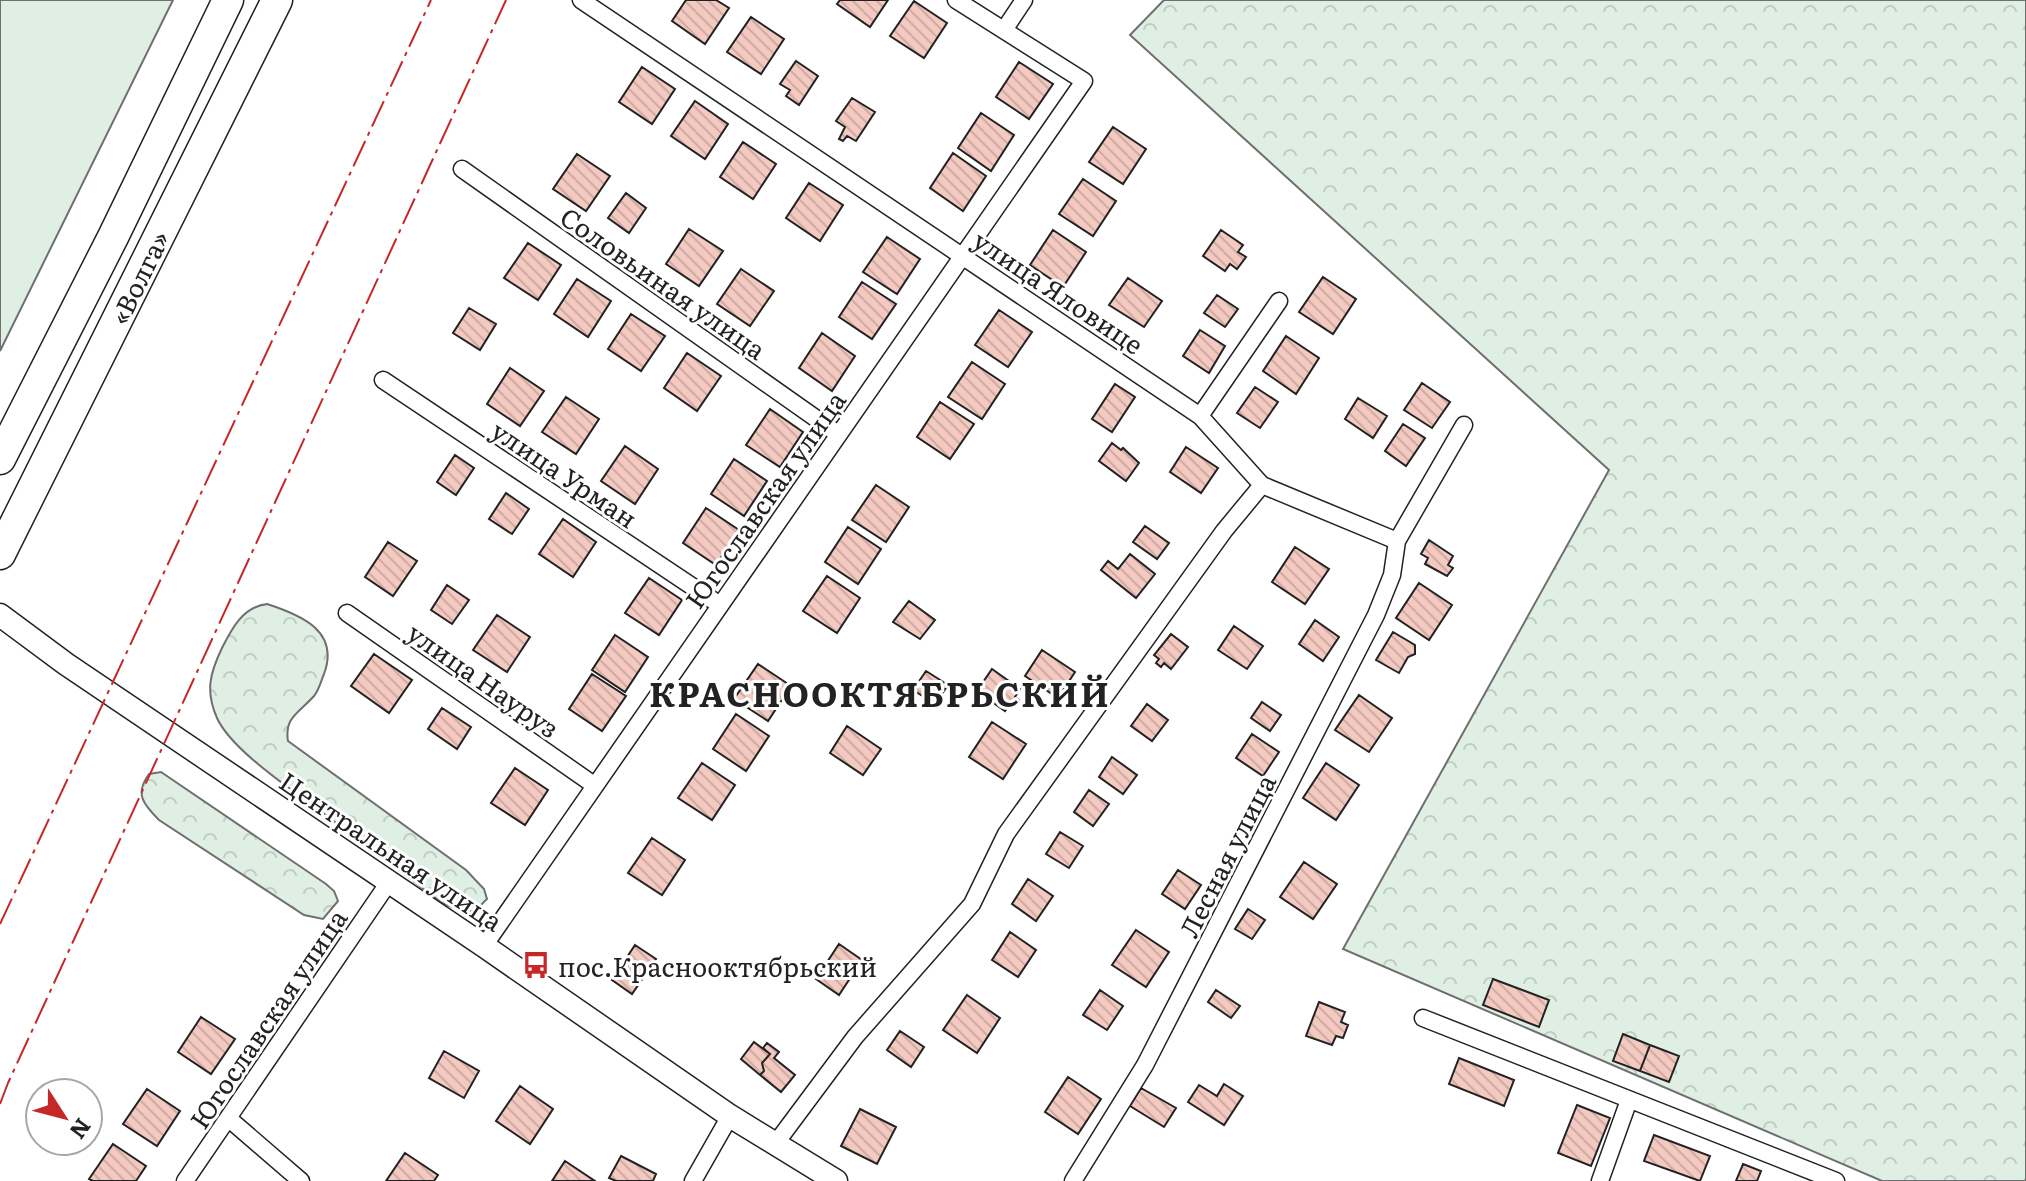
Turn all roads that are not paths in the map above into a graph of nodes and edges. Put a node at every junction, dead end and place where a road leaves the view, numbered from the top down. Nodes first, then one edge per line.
1 (228, 0) edge
2 (277, 0) edge
3 (581, 0) edge
4 (956, 0) edge
5 (1024, 0) edge
6 (1004, 30) junction
7 (462, 169) dead end
8 (963, 255) junction
9 (1279, 301) dead end
10 (383, 380) dead end
11 (1200, 416) junction
12 (1464, 425) dead end
13 (838, 434) junction
14 (0, 459) edge
15 (1262, 485) junction
16 (1397, 541) junction
17 (0, 554) edge
18 (720, 605) junction
19 (347, 613) dead end
20 (0, 615) edge
21 (594, 785) junction
22 (389, 882) junction
23 (484, 946) junction
24 (1423, 1018) dead end
25 (1629, 1100) junction
26 (730, 1116) junction
27 (228, 1118) junction
28 (776, 1143) junction
29 (185, 1181) edge
30 (301, 1181) edge
31 (693, 1181) edge
32 (836, 1181) edge
33 (1073, 1181) edge
34 (1600, 1181) edge
35 (1836, 1181) edge

1 - 14 highway, «Волга»
2 - 17 highway, «Волга»
3 - 8 street, улица Яловице
4 - 6 street
5 - 6 street
6 - 8 street, Югославская улица
7 - 13 street, Соловьиная улица
8 - 11 street, улица Яловице
8 - 13 street, Югославская улица
9 - 11 street
10 - 18 street, улица Урман
11 - 15 street, улица Яловице
12 - 16 street
13 - 18 street, Югославская улица
15 - 16 street, улица Яловице
15 - 28 street
16 - 33 street, Лесная улица
18 - 21 street, Югославская улица
19 - 21 street, улица Науруз
20 - 22 street, Центральная улица
21 - 23 street, Югославская улица
22 - 23 street, Центральная улица
22 - 27 street, Югославская улица
23 - 26 street, Центральная улица
24 - 25 street
25 - 34 street
25 - 35 street
26 - 28 street, Центральная улица
26 - 31 street
27 - 29 street, Югославская улица
27 - 30 street
28 - 32 street, Центральная улица

